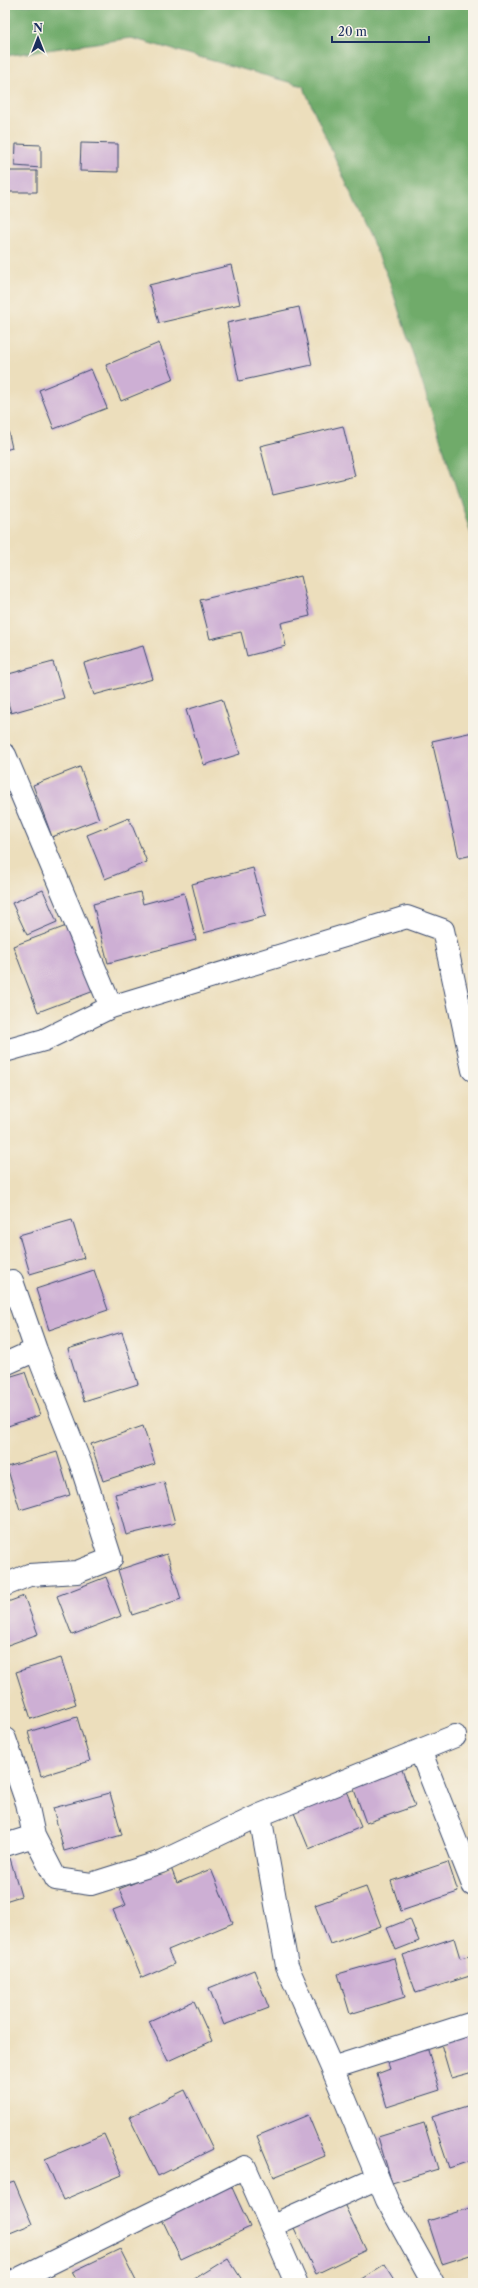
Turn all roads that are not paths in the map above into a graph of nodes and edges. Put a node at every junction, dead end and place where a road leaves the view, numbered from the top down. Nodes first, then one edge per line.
1 (5, 755) edge
2 (111, 1008) junction
3 (5, 1051) edge
4 (473, 1070) edge
5 (12, 1281) dead end
6 (36, 1350) junction
7 (5, 1364) edge
8 (5, 1585) edge
9 (455, 1736) dead end
10 (5, 1739) edge
11 (420, 1750) junction
12 (260, 1815) junction
13 (34, 1836) junction
14 (5, 1845) edge
15 (473, 1885) edge
16 (473, 2023) edge
17 (332, 2068) junction
18 (378, 2178) junction
19 (271, 2226) junction
20 (10, 2283) edge
21 (296, 2283) edge
22 (433, 2283) edge

1 - 2 street
2 - 3 street
2 - 4 street
5 - 6 street
6 - 7 street
6 - 8 street
9 - 11 street
10 - 13 street
11 - 12 street
11 - 15 street
12 - 13 street
12 - 17 street
13 - 14 street
16 - 17 street
17 - 18 street
18 - 19 street
18 - 22 street
19 - 20 street
19 - 21 street

